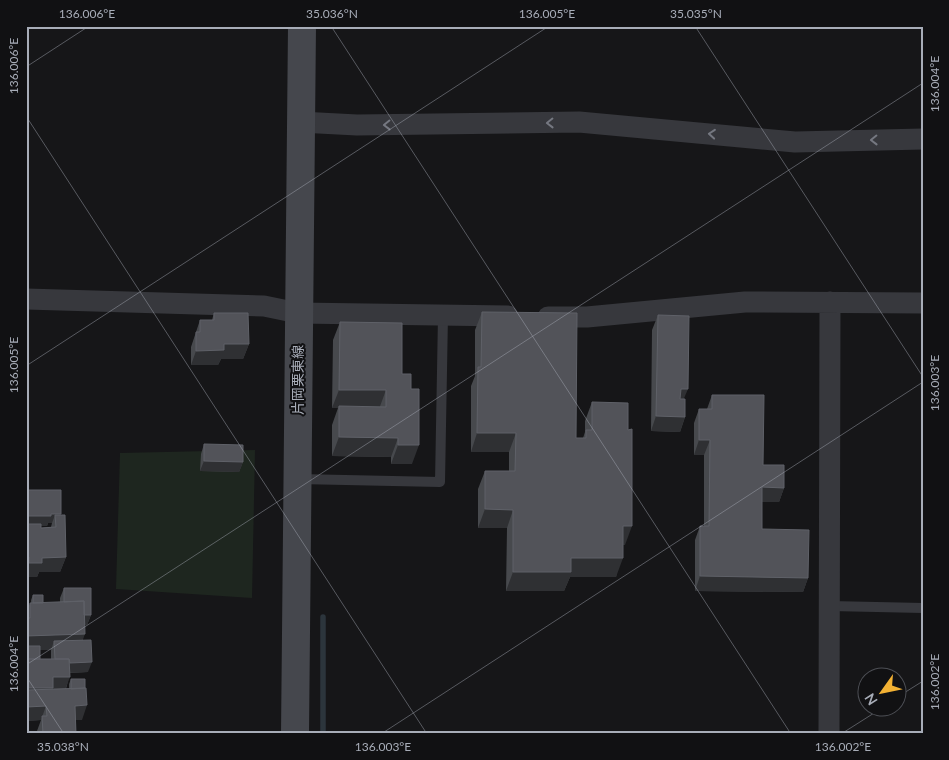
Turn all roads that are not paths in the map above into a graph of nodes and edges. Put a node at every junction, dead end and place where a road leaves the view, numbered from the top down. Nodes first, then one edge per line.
1 (302, 26) edge
2 (300, 122) junction
3 (923, 139) edge
4 (26, 299) edge
5 (830, 302) junction
6 (923, 303) edge
7 (298, 313) junction
8 (443, 315) junction
9 (297, 480) junction
10 (830, 606) junction
11 (923, 608) edge
12 (295, 734) edge
13 (829, 734) edge

1 - 2 main road, 片岡栗東線
3 -> 2 street
2 - 7 main road, 片岡栗東線
4 - 7 street
5 - 6 street
5 - 8 street
5 - 10 street
7 - 8 street
7 - 9 main road, 片岡栗東線
8 - 9 lane
9 - 12 main road, 片岡栗東線
10 - 11 lane
10 - 13 street

